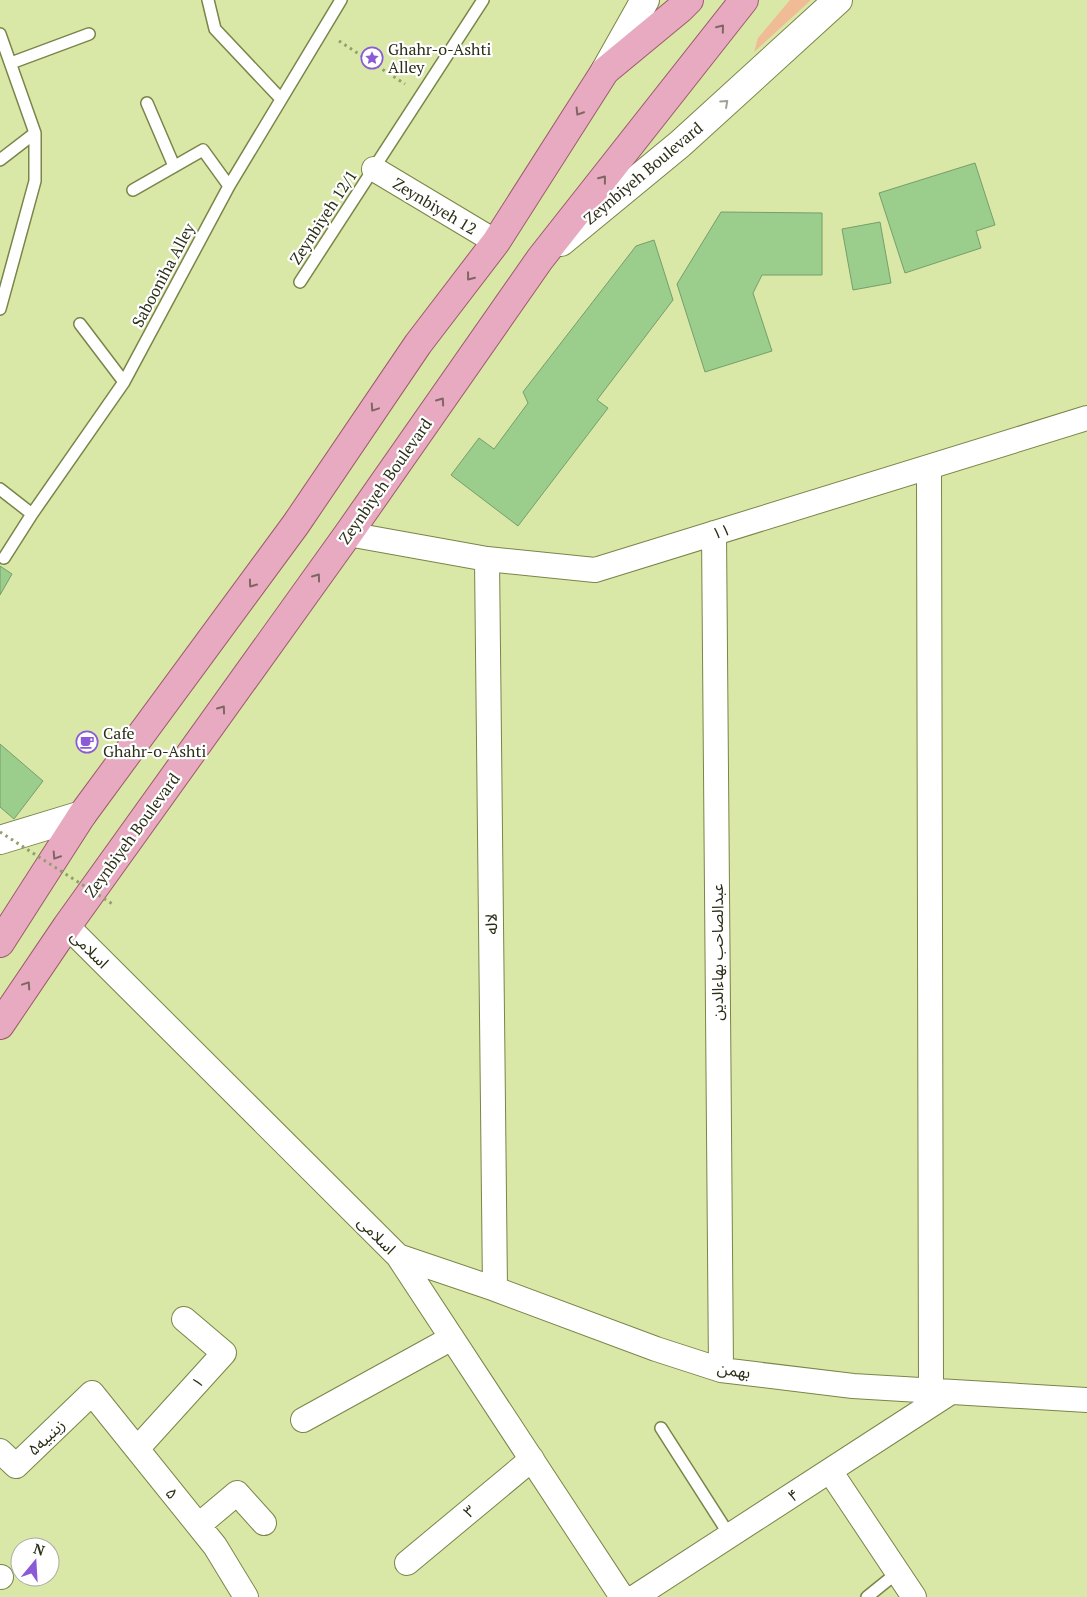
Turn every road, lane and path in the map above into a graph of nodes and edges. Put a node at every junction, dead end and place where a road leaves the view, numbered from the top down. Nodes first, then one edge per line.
1 (208, 0) edge
2 (341, 0) edge
3 (483, 0) edge
4 (644, 0) edge
5 (689, 0) edge
6 (744, 0) edge
7 (838, 0) edge
8 (322, 30) junction
9 (0, 34) edge
10 (89, 34) dead end
11 (11, 62) junction
12 (605, 71) junction
13 (422, 95) junction
14 (281, 99) junction
15 (147, 103) dead end
16 (35, 134) junction
17 (0, 160) edge
18 (174, 166) junction
19 (374, 169) junction
20 (229, 186) junction
21 (132, 190) dead end
22 (496, 242) junction
23 (540, 258) junction
24 (300, 282) dead end
25 (0, 309) edge
26 (80, 324) dead end
27 (124, 382) junction
28 (1087, 418) edge
29 (929, 467) junction
30 (0, 489) edge
31 (32, 514) junction
32 (348, 534) junction
33 (714, 534) junction
34 (4, 558) dead end
35 (487, 559) junction
36 (82, 816) junction
37 (0, 832) edge
38 (0, 840) edge
39 (114, 905) dead end
40 (67, 926) junction
41 (0, 942) edge
42 (0, 1025) edge
43 (398, 1256) junction
44 (495, 1289) junction
45 (184, 1319) dead end
46 (452, 1338) junction
47 (721, 1370) junction
48 (941, 1391) junction
49 (92, 1393) joint
50 (1087, 1400) edge
51 (303, 1420) dead end
52 (661, 1428) dead end
53 (137, 1449) junction
54 (0, 1451) edge
55 (532, 1460) junction
56 (830, 1471) junction
57 (264, 1523) dead end
58 (199, 1525) junction
59 (730, 1536) junction
60 (407, 1564) dead end
61 (898, 1572) junction
62 (246, 1597) edge
63 (622, 1597) edge
64 (635, 1597) edge
65 (867, 1597) edge
66 (914, 1597) edge

1 - 14 lane
2 - 8 lane, Sabooniha Alley
3 - 13 lane, Zeynbiyeh 12/1
4 - 12 main road
5 - 12 main road
23 -> 6 main road
23 -> 7 main road, Zeynbiyeh Boulevard
8 - 13 path
8 - 14 lane, Sabooniha Alley
9 - 11 lane
10 - 11 lane
11 - 16 lane
12 -> 22 main road
13 - 19 lane, Zeynbiyeh 12/1
14 - 20 lane, Sabooniha Alley
15 - 18 lane
16 - 17 lane
16 - 25 lane
18 - 20 lane
18 - 21 lane
19 - 22 street, Zeynbiyeh 12
19 - 24 lane, Zeynbiyeh 12/1
20 - 27 lane, Sabooniha Alley
22 -> 36 main road
32 -> 23 main road, Zeynbiyeh Boulevard
26 - 27 lane
27 - 31 lane, Sabooniha Alley
28 - 29 street, ۱۱
29 - 33 street, ۱۱
29 - 48 street
30 - 31 lane
31 - 34 lane, Sabooniha Alley
32 - 35 street, ۱۱
40 -> 32 main road, Zeynbiyeh Boulevard
33 - 35 street, ۱۱
33 - 47 street, عبدالصاحب بهاءالدین
35 - 44 street, لاله
36 - 38 main road
36 -> 41 main road
37 - 39 path, bridge
42 -> 40 main road, Zeynbiyeh Boulevard
40 - 43 street, اسلامی
43 - 44 street, بهمن
43 - 46 street, اسلامی
44 - 47 street, بهمن
45 - 53 street, ۱
46 - 51 street
46 - 55 street, اسلامی
47 - 48 street, بهمن
48 - 50 street, بهمن
48 - 56 street, ۴
49 - 53 street, ۵
49 - 54 street, زینبیه۵
52 - 59 lane
53 - 58 street, ۵
55 - 60 street, ۳
55 - 63 street, اسلامی
56 - 59 street, ۴
56 - 61 street
57 - 58 street
58 - 62 street, ۵
59 - 64 street, ۴
61 - 65 lane
61 - 66 street

